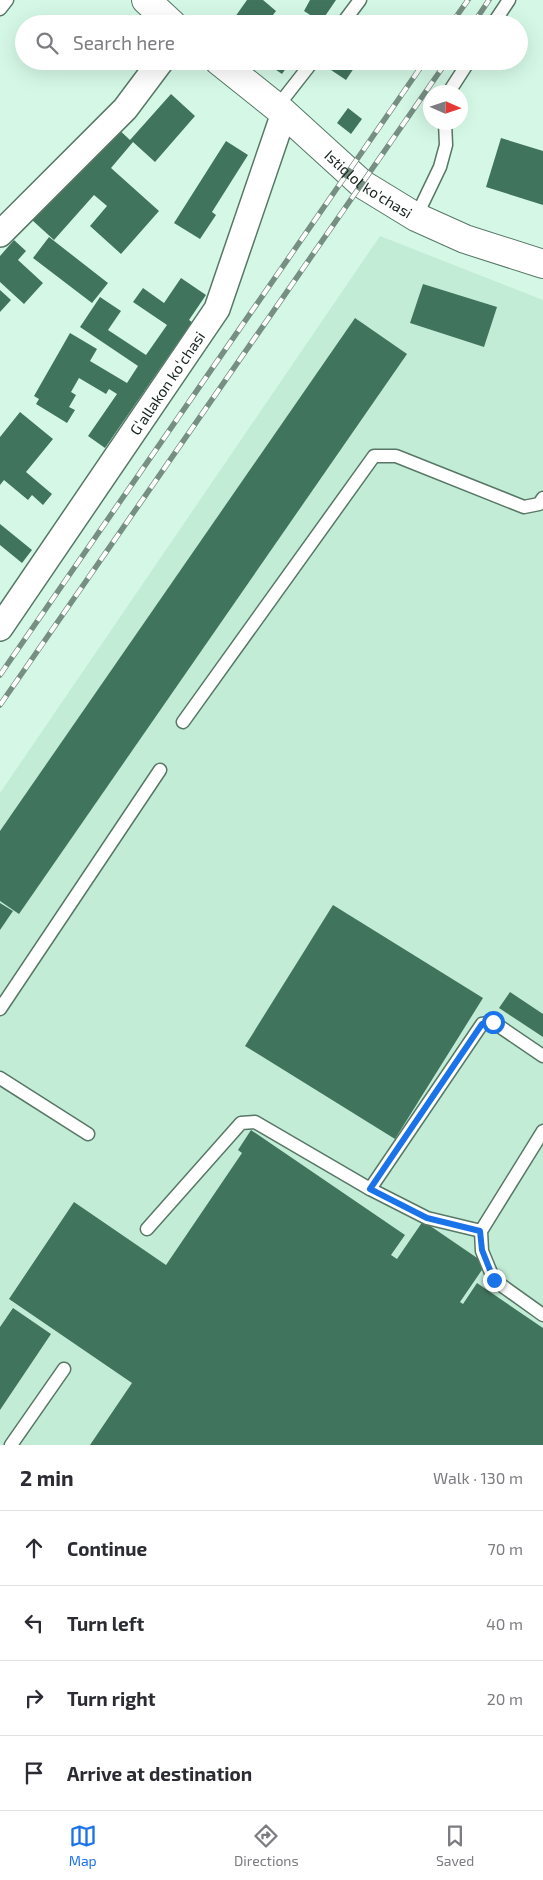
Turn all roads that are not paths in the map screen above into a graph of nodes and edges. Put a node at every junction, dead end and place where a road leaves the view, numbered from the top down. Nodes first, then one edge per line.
1 (7, 0) edge
2 (146, 0) edge
3 (360, 0) edge
4 (509, 0) edge
5 (0, 9) edge
6 (162, 15) edge
7 (349, 15) edge
8 (500, 15) edge
9 (154, 70) edge
10 (230, 70) edge
11 (306, 70) edge
12 (463, 70) edge
13 (454, 85) edge
14 (280, 110) junction
15 (445, 130) edge
16 (416, 216) junction
17 (0, 234) edge
18 (543, 264) edge
19 (543, 498) edge
20 (0, 628) edge
21 (183, 722) dead end
22 (160, 770) dead end
23 (0, 1009) edge
24 (543, 1056) edge
25 (0, 1078) edge
26 (543, 1131) edge
27 (88, 1134) dead end
28 (370, 1189) junction
29 (147, 1230) dead end
30 (480, 1231) junction
31 (543, 1315) edge
32 (64, 1369) dead end
33 (11, 1445) edge

1 - 5 lane
2 - 6 main road
3 - 7 lane
4 - 8 lane
9 - 17 street
10 - 14 main road, Istiqlol ko'chasi
11 - 14 lane
12 - 13 lane
14 - 16 main road, Istiqlol ko'chasi
14 - 20 street, Gʻallakon koʻchasi
15 - 16 lane
16 - 18 main road, Istiqlol ko'chasi
19 - 21 lane
22 - 23 lane
24 - 28 lane
25 - 27 lane
26 - 30 lane
28 - 29 lane
28 - 30 lane
30 - 31 lane
32 - 33 lane

